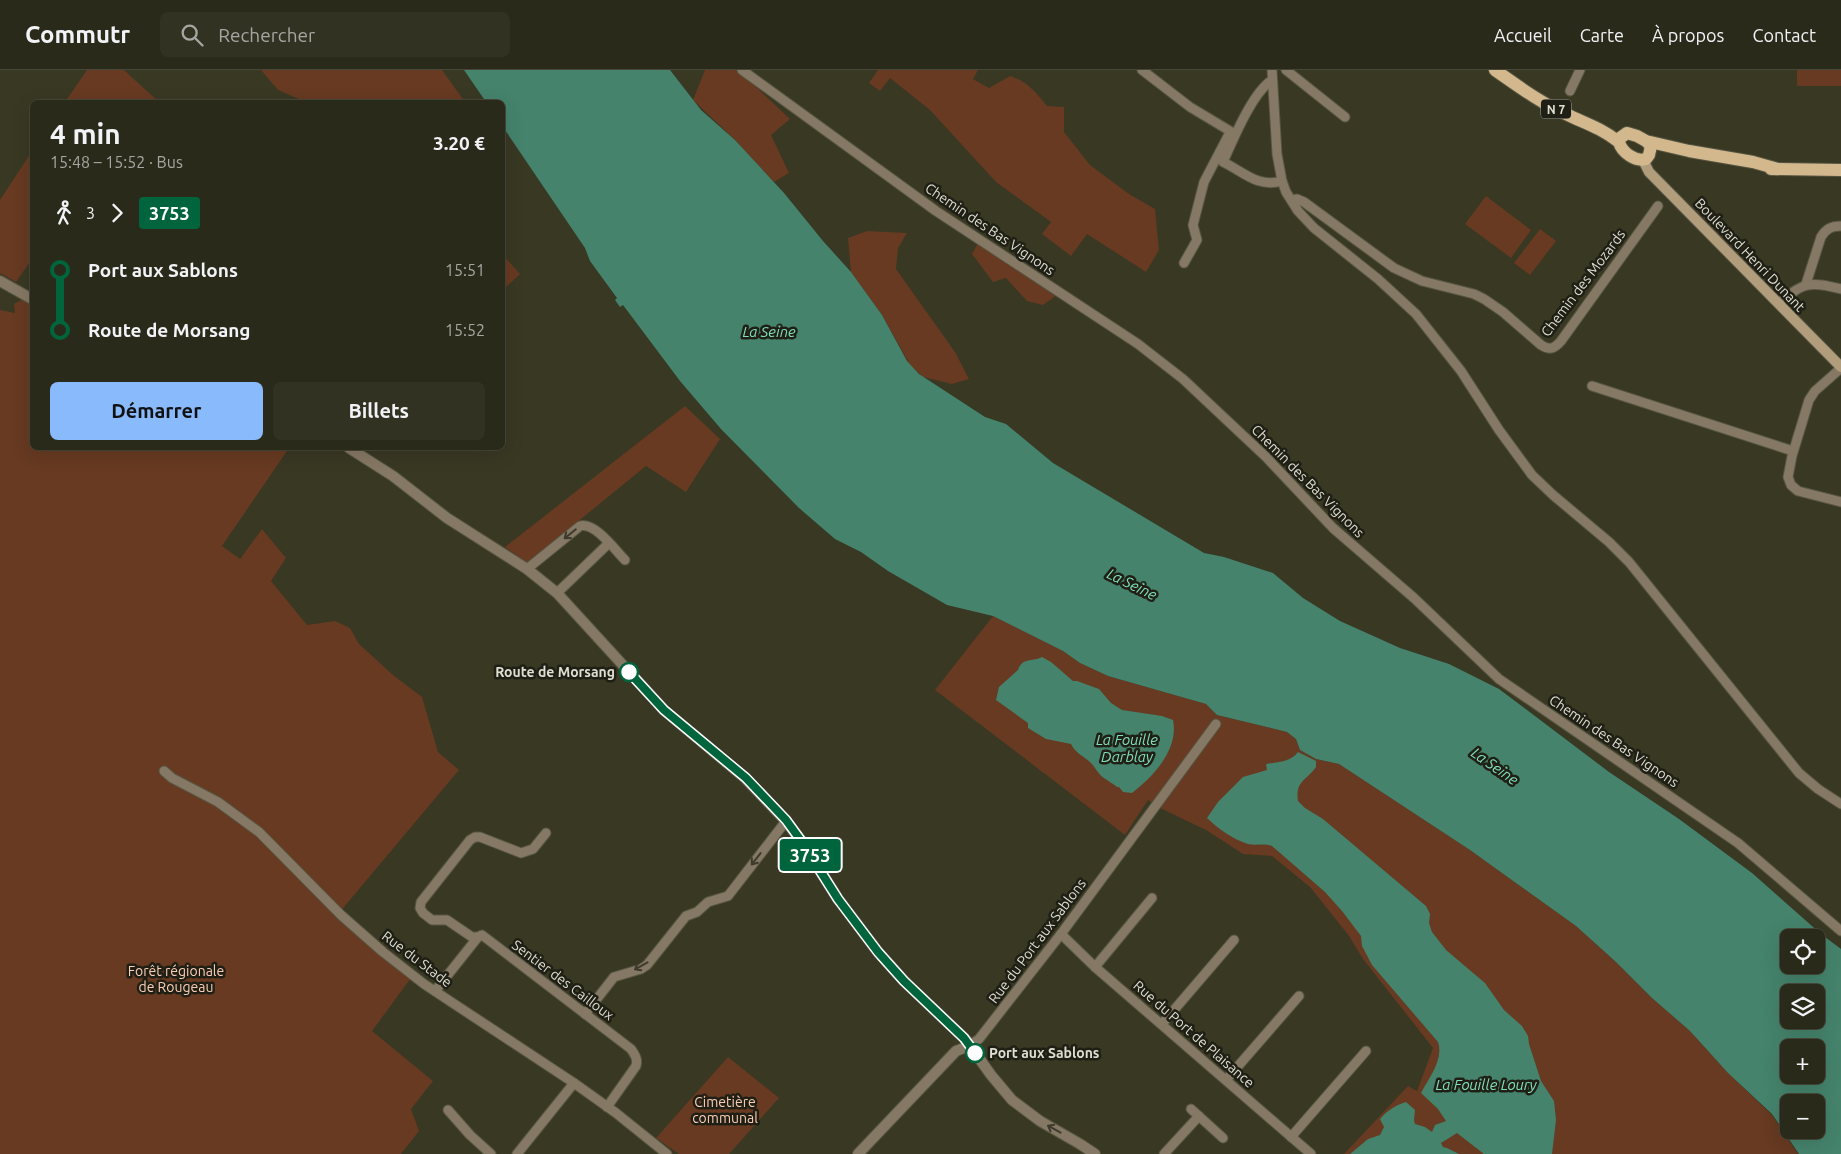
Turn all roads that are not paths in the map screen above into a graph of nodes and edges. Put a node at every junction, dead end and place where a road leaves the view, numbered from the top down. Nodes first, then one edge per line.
1 (742, 70) edge
2 (1142, 70) edge
3 (1286, 70) edge
4 (1495, 70) edge
5 (1508, 70) edge
6 (1580, 70) edge
7 (1272, 73) edge
8 (1570, 91) dead end
9 (1345, 117) dead end
10 (1235, 135) junction
11 (1623, 138) junction
12 (1648, 144) junction
13 (1643, 160) junction
14 (1841, 170) edge
15 (1282, 181) junction
16 (1292, 200) junction
17 (1658, 206) dead end
18 (1841, 226) edge
19 (1184, 263) dead end
20 (0, 282) edge
21 (1806, 284) junction
22 (1841, 289) edge
23 (30, 298) edge
24 (1779, 304) junction
25 (1841, 368) edge
26 (1592, 386) dead end
27 (352, 450) edge
28 (1793, 451) junction
29 (1841, 502) edge
30 (609, 544) junction
31 (625, 560) dead end
32 (527, 569) junction
33 (557, 593) junction
34 (1216, 724) dead end
35 (164, 771) dead end
36 (1841, 804) edge
37 (786, 820) junction
38 (546, 832) dead end
39 (1152, 898) dead end
40 (1841, 931) edge
41 (1061, 934) junction
42 (478, 936) junction
43 (1234, 940) dead end
44 (1095, 967) junction
45 (435, 992) junction
46 (1299, 996) dead end
47 (586, 1014) junction
48 (1162, 1024) junction
49 (969, 1046) junction
50 (1366, 1051) dead end
51 (1226, 1080) junction
52 (574, 1083) junction
53 (607, 1106) junction
54 (448, 1110) dead end
55 (1192, 1110) dead end
56 (1199, 1116) junction
57 (1291, 1136) junction
58 (1223, 1138) dead end
59 (491, 1154) edge
60 (517, 1154) edge
61 (668, 1154) edge
62 (858, 1154) edge
63 (1095, 1154) edge
64 (1164, 1154) edge
65 (1311, 1154) edge

1 - 40 street, Chemin des Bas Vignons
2 - 10 street
3 - 9 street
4 - 11 main road, N 7
5 - 11 main road, N 7
6 - 8 street
7 - 10 street
7 - 15 street
10 - 15 street
10 - 19 street
11 - 12 main road, N 7
11 - 13 main road, N 7
12 - 13 main road
12 - 14 main road, N 7
13 - 24 main road, Boulevard Henri Dunant
15 - 16 street
16 - 17 street, Chemin des Mozards
16 - 36 street
18 - 21 street
20 - 23 street
21 - 22 street
21 - 24 street
24 - 25 main road, Boulevard Henri Dunant
25 - 28 street
26 - 28 street
27 - 32 street
28 - 29 street
30 - 31 street
30 -> 32 street
30 - 33 street
32 - 33 street
33 - 37 street
34 - 41 street, Rue du Port aux Sablons
35 - 45 street, Rue du Stade
37 -> 47 street
37 - 49 street
38 - 42 street, Sentier des Cailloux
39 - 44 street
41 - 44 street, Rue du Port de Plaisance
41 - 49 street, Rue du Port aux Sablons
42 - 45 street
42 - 47 street, Sentier des Cailloux
43 - 48 street
44 - 48 street, Rue du Port de Plaisance
45 - 52 street, Rue du Stade
46 - 51 street
47 - 53 street, Sentier des Cailloux
48 - 51 street, Rue du Port de Plaisance
49 - 62 street, Rue du Port aux Sablons
63 -> 49 street
50 - 57 street
51 - 57 street, Rue du Port de Plaisance
52 - 53 street, Rue du Stade
52 - 60 street
53 - 61 street, Rue du Stade
54 - 59 street
55 - 56 street
56 - 58 street
56 - 64 street
57 - 65 street, Rue du Port de Plaisance

